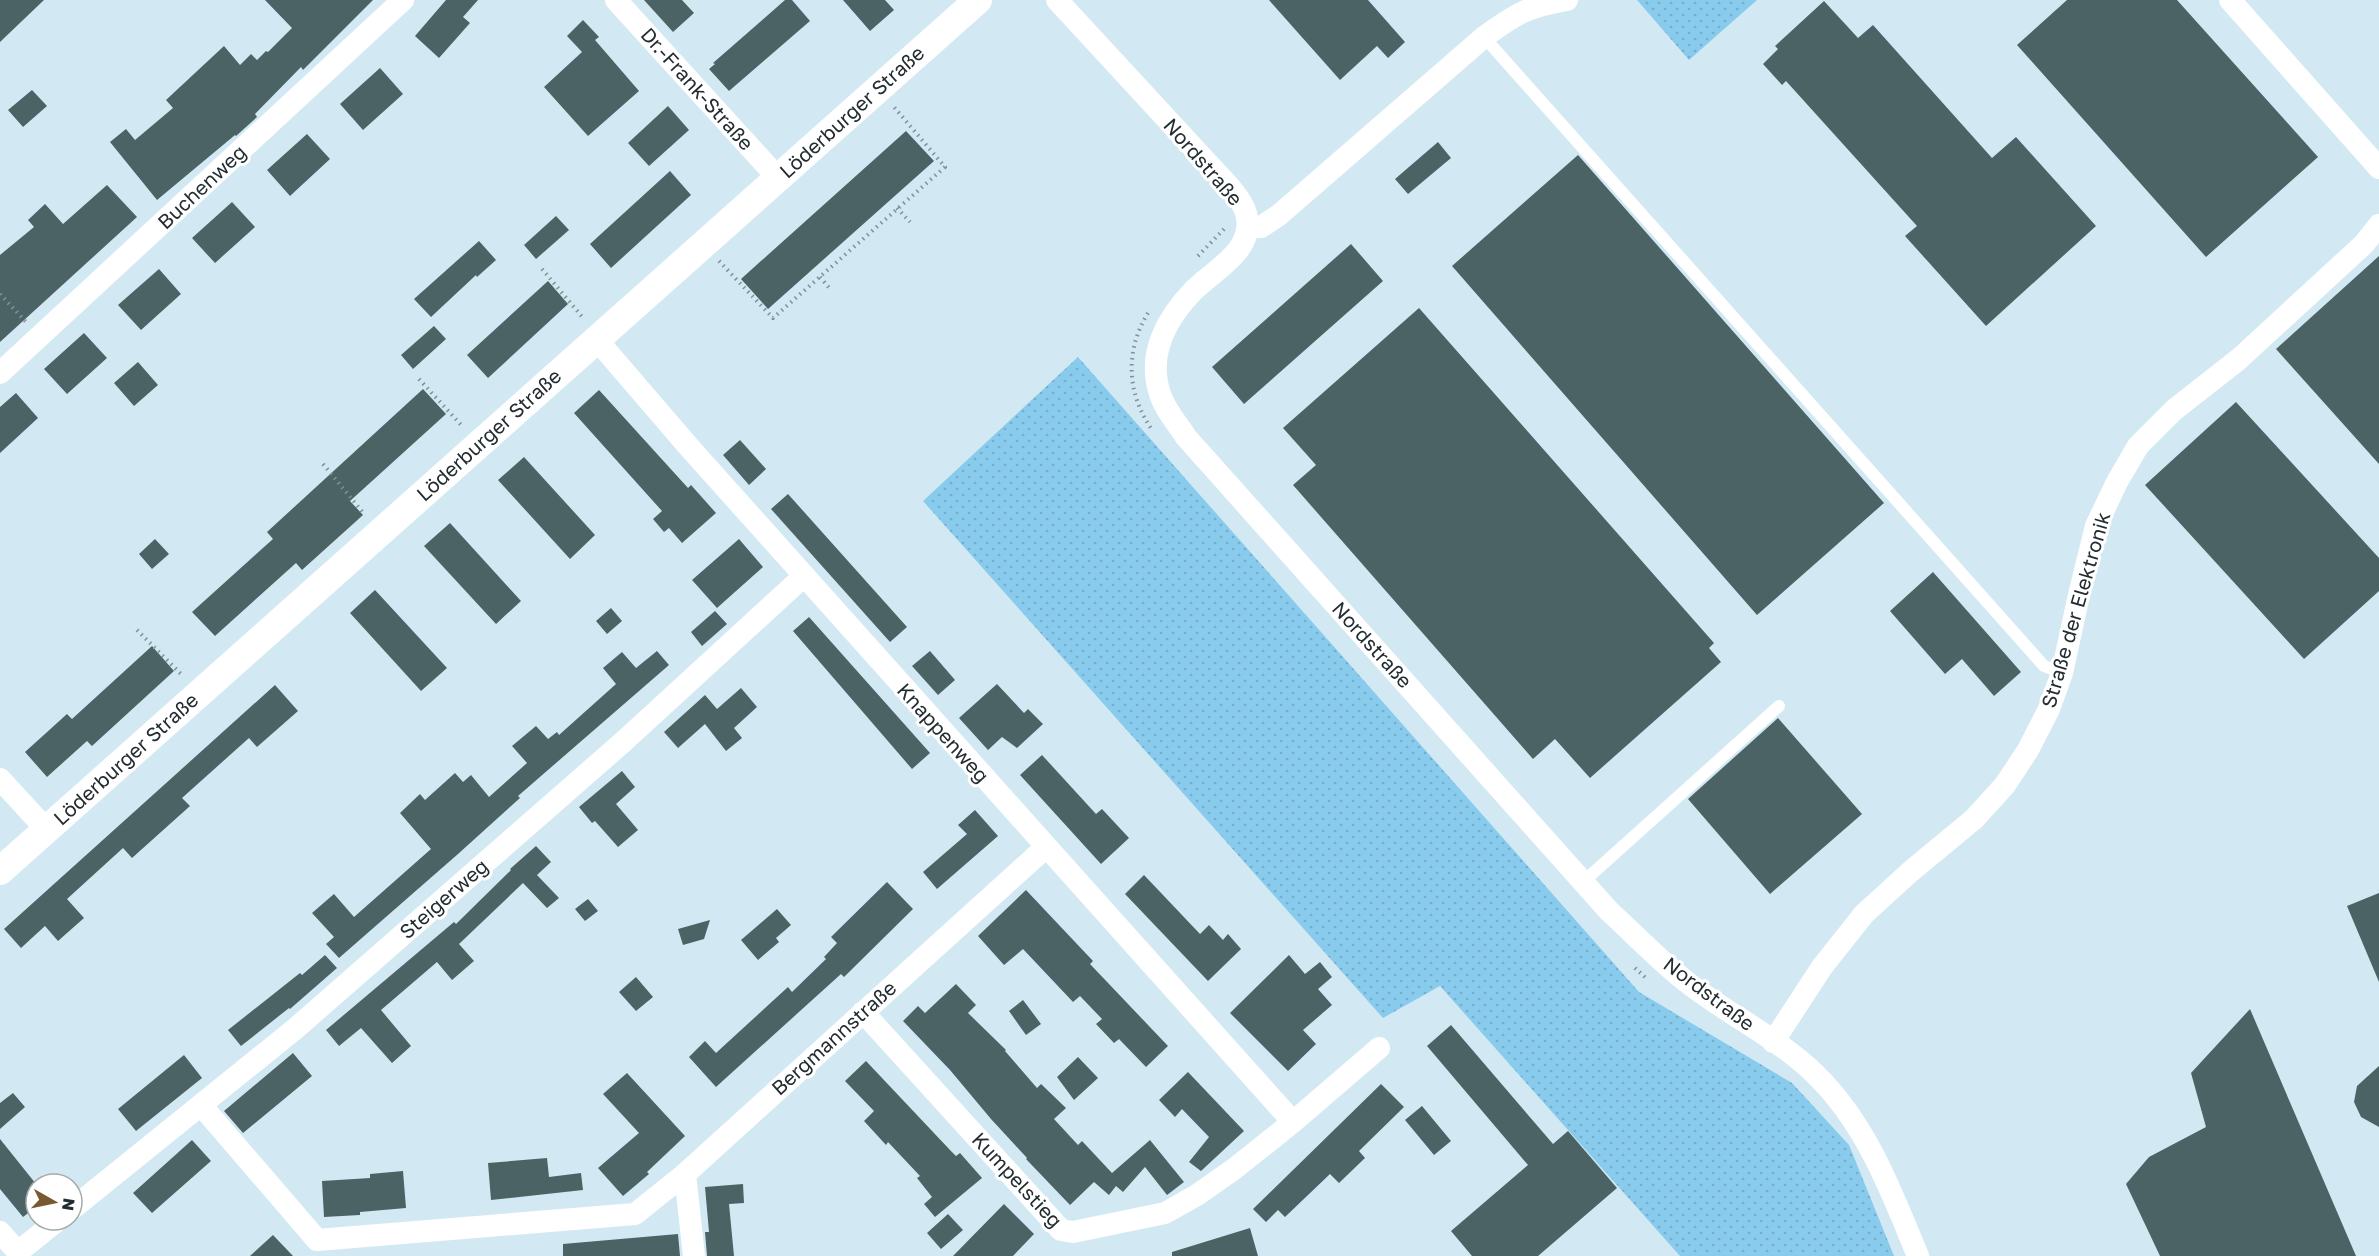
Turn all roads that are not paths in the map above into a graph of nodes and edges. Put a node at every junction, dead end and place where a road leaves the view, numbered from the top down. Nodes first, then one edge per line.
1 (403, 0) edge
2 (616, 0) edge
3 (978, 0) edge
4 (1058, 0) edge
5 (1567, 0) edge
6 (2230, 0) edge
7 (1484, 38) junction
8 (2379, 168) edge
9 (778, 178) junction
10 (2379, 225) edge
11 (1248, 227) junction
12 (597, 340) junction
13 (0, 373) edge
14 (804, 576) junction
15 (2062, 673) junction
16 (1779, 706) dead end
17 (0, 779) edge
18 (46, 829) junction
19 (1046, 848) junction
20 (0, 871) edge
21 (1583, 882) junction
22 (863, 1012) junction
23 (1773, 1042) junction
24 (1379, 1048) dead end
25 (201, 1106) junction
26 (1293, 1122) junction
27 (685, 1174) junction
28 (84, 1199) edge
29 (0, 1232) edge
30 (43, 1232) edge
31 (694, 1256) edge
32 (1918, 1256) edge

1 - 13 street, Buchenweg
2 - 9 street, Dr.-Frank-Straße
3 - 9 street, Löderburger Straße
4 - 11 street, Nordstraße
5 - 7 street
6 - 8 street
7 - 11 street
7 - 15 lane
9 - 12 street, Löderburger Straße
10 - 15 street, Straße der Elektronik
11 - 21 street, Nordstraße
12 - 14 street, Knappenweg
12 - 18 street, Löderburger Straße
14 - 19 street, Knappenweg
14 - 25 street, Steigerweg
15 - 23 street, Straße der Elektronik
16 - 21 lane
17 - 18 street
18 - 20 street, Löderburger Straße
19 - 22 street, Bergmannstraße
19 - 26 street, Knappenweg
21 - 23 street, Nordstraße
22 - 26 street, Kumpelstieg
22 - 27 street, Bergmannstraße
23 - 32 street, Nordstraße
24 - 26 street, Kumpelstieg
25 - 27 street, Bergmannstraße
25 - 28 street, Steigerweg
27 - 31 street
29 - 30 street

